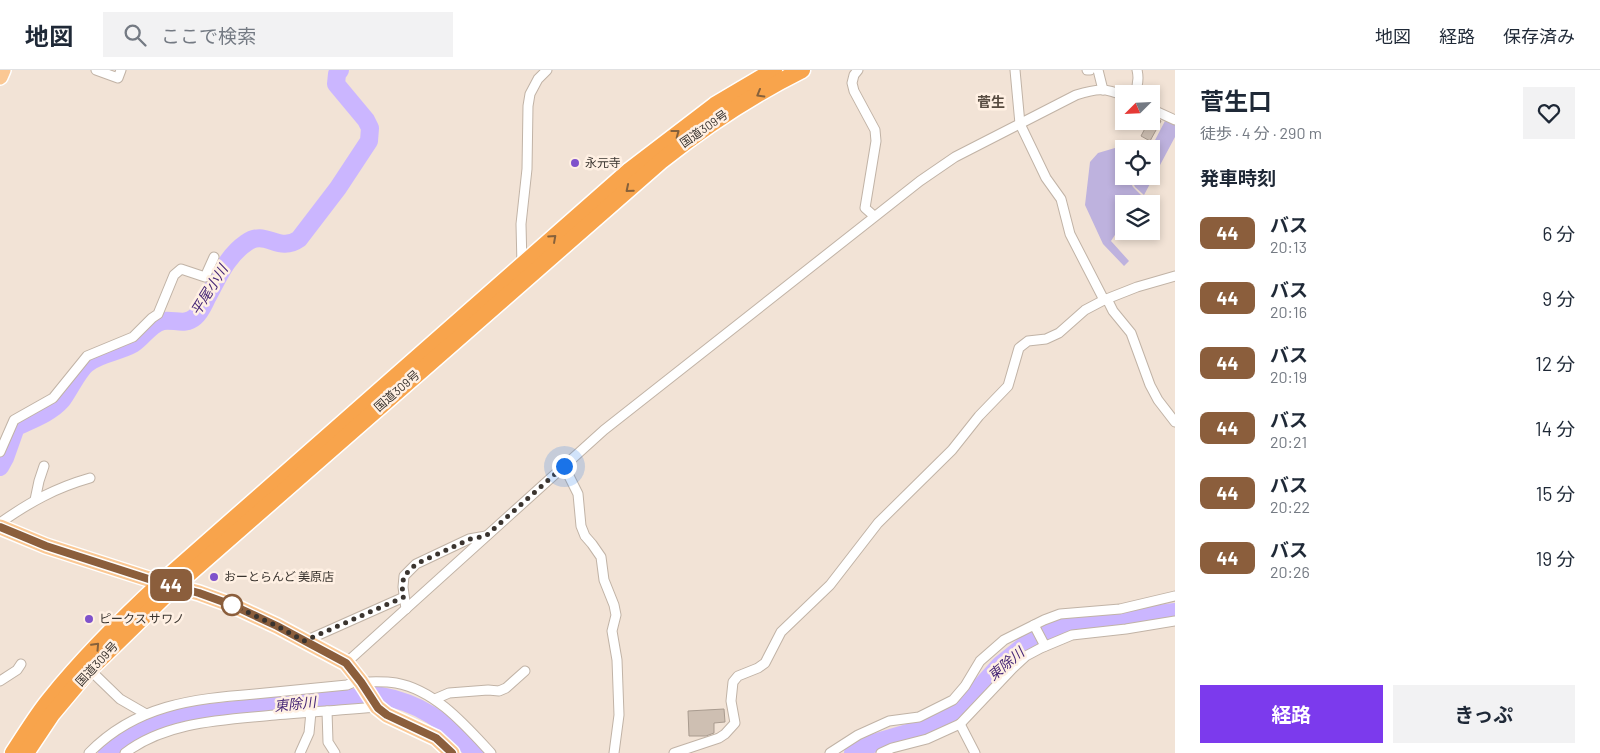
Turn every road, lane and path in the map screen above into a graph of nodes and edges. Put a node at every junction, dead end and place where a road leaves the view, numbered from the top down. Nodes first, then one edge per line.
1 (3, 70) edge
2 (96, 70) edge
3 (121, 70) edge
4 (547, 70) edge
5 (774, 70) edge
6 (802, 70) edge
7 (858, 70) edge
8 (1015, 70) edge
9 (1098, 70) edge
10 (1136, 70) edge
11 (0, 77) edge
12 (1137, 85) edge
13 (1103, 90) junction
14 (1115, 92) edge
15 (1160, 113) edge
16 (1175, 120) edge
17 (1020, 124) junction
18 (874, 216) junction
19 (214, 257) dead end
20 (526, 270) junction
21 (1175, 276) edge
22 (1106, 299) junction
23 (1175, 422) edge
24 (0, 452) edge
25 (44, 466) dead end
26 (564, 466) junction
27 (90, 478) dead end
28 (35, 500) junction
29 (0, 523) edge
30 (0, 527) edge
31 (486, 536) junction
32 (168, 584) junction
33 (1175, 596) edge
34 (404, 597) junction
35 (406, 609) junction
36 (1175, 621) edge
37 (1034, 625) junction
38 (304, 641) junction
39 (1045, 646) junction
40 (346, 663) junction
41 (21, 664) dead end
42 (90, 670) junction
43 (525, 671) dead end
44 (0, 681) edge
45 (361, 683) junction
46 (435, 700) junction
47 (376, 706) junction
48 (327, 711) junction
49 (311, 712) junction
50 (146, 714) junction
51 (960, 724) junction
52 (13, 753) edge
53 (26, 753) edge
54 (89, 753) edge
55 (125, 753) edge
56 (300, 753) edge
57 (335, 753) edge
58 (452, 753) edge
59 (491, 753) edge
60 (614, 753) edge
61 (674, 753) edge
62 (830, 753) edge
63 (881, 753) edge
64 (975, 753) edge

1 - 11 main road
2 - 3 street
4 - 20 street
20 -> 5 highway, 国道309号
6 -> 20 highway, 国道309号
7 - 18 street
8 - 17 street
9 - 13 street
10 - 12 street
13 - 14 street
13 - 17 street
15 - 16 street
17 - 18 street
17 - 22 street
18 - 26 street
19 - 24 street
20 - 32 highway, 国道309号
21 - 22 street
22 - 23 street
22 - 61 street
25 - 28 street
26 - 31 street
26 - 60 street
27 - 28 street
28 - 29 street
30 - 32 main road
31 - 34 street
31 - 35 street
32 - 38 main road
32 - 42 highway, 国道309号
52 -> 32 highway, 国道309号
33 - 37 street
34 - 35 street
34 - 38 street
35 - 40 street
36 - 39 street
37 - 39 street
37 - 62 street
38 - 40 main road
39 - 51 street
40 - 45 main road
41 - 44 street
42 - 50 street
42 - 53 highway, 国道309号
43 - 46 street
45 - 46 street
45 - 47 main road
45 - 50 street
46 - 59 street
47 - 48 street
47 - 58 main road
48 - 49 street
48 - 57 street
49 - 55 street
49 - 56 street
50 - 54 street
51 - 63 street
51 - 64 street

